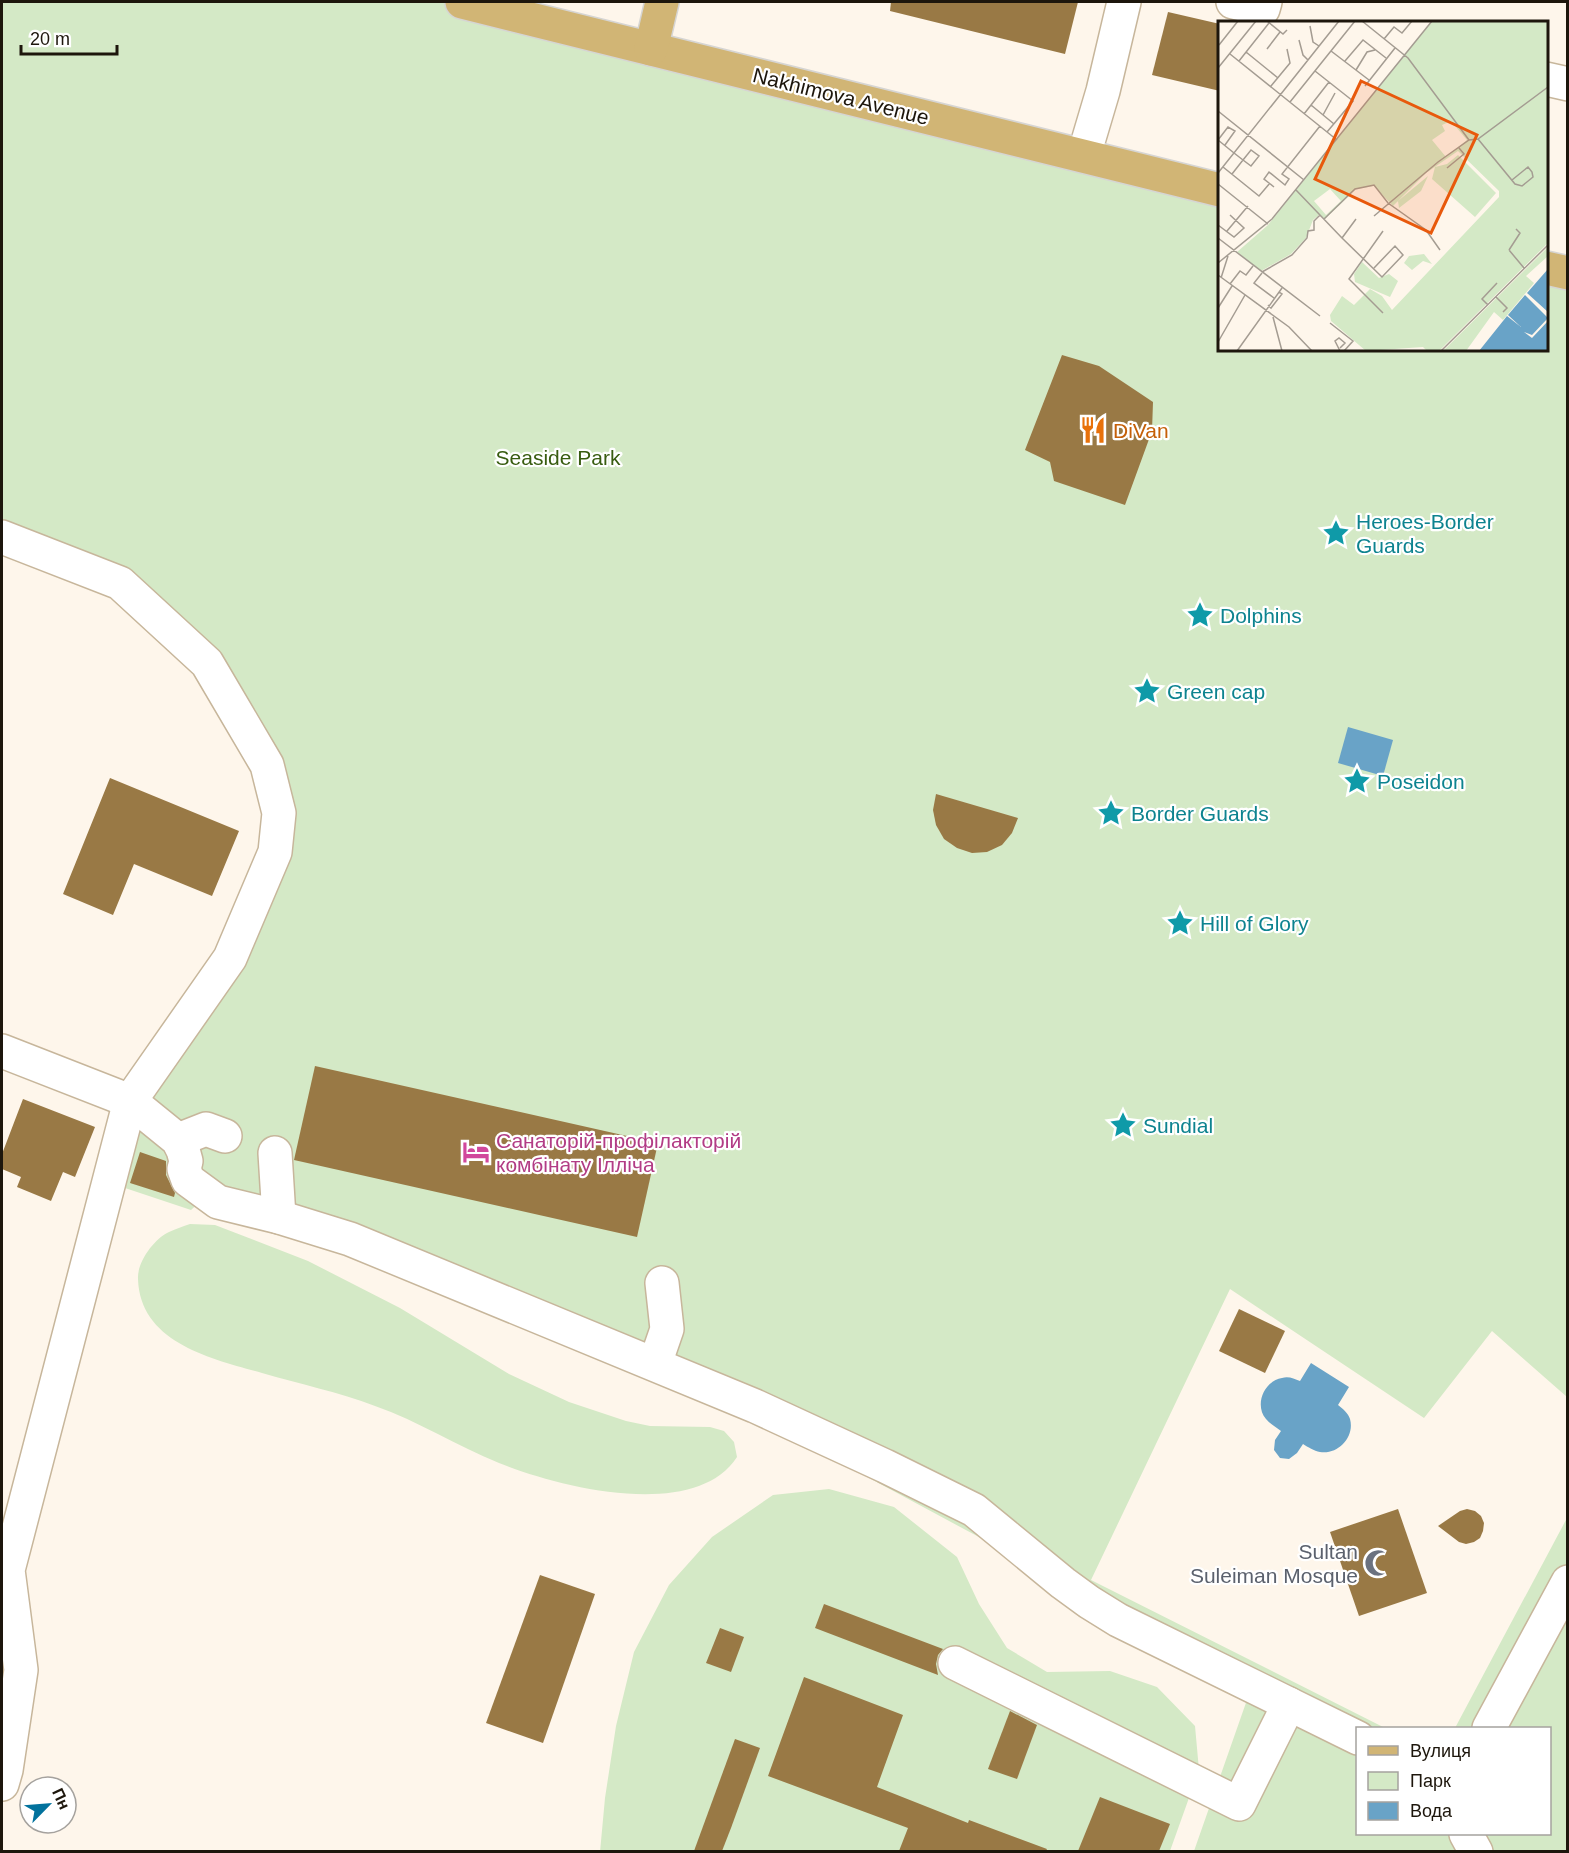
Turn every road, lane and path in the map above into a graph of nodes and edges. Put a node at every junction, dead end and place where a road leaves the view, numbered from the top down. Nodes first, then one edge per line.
1 (462, 2) edge
2 (662, 2) edge
3 (1125, 2) edge
4 (1233, 2) edge
5 (1265, 2) edge
6 (651, 49) junction
7 (1548, 79) edge
8 (1568, 84) edge
9 (1084, 155) junction
10 (1218, 189) edge
11 (1548, 268) edge
12 (1568, 273) edge
13 (2, 537) edge
14 (2, 1051) edge
15 (130, 1101) junction
16 (225, 1136) dead end
17 (178, 1140) junction
18 (275, 1153) dead end
19 (279, 1216) junction
20 (662, 1283) dead end
21 (655, 1364) junction
22 (5, 1569) edge
23 (1568, 1582) edge
24 (955, 1663) dead end
25 (1289, 1704) junction
26 (1490, 1727) edge
27 (1356, 1737) edge
28 (2, 1784) edge
29 (1467, 1835) edge
30 (1476, 1851) edge

1 - 6 main road, Nakhimova Avenue
2 - 6 main road
3 - 9 street
4 - 5 street
6 - 9 main road, Nakhimova Avenue
7 - 8 street
9 - 10 main road, Nakhimova Avenue
11 - 12 main road
13 - 15 street
14 - 15 street
15 - 17 street
15 - 22 street
16 - 17 street
17 - 19 street
18 - 19 street
19 - 21 street
20 - 21 street
21 - 25 street
22 - 28 street
23 - 26 street
24 - 25 street
25 - 27 street
29 - 30 street

